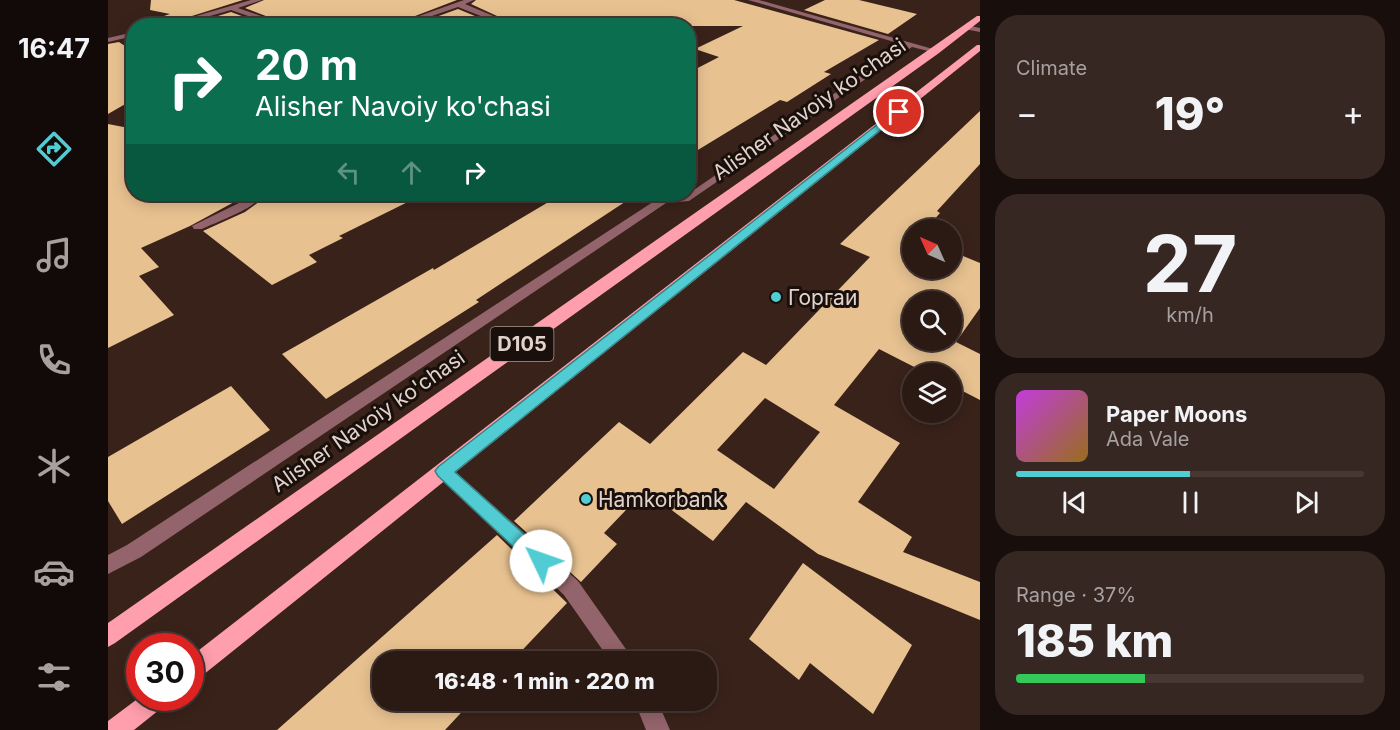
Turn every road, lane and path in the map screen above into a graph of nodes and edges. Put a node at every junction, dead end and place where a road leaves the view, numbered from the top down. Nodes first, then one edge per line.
1 (260, 0) edge
2 (471, 0) edge
3 (751, 0) edge
4 (457, 4) junction
5 (232, 8) junction
6 (195, 18) edge
7 (258, 18) edge
8 (417, 18) edge
9 (493, 18) edge
10 (980, 18) edge
11 (967, 27) junction
12 (980, 30) edge
13 (126, 36) edge
14 (108, 40) edge
15 (911, 44) junction
16 (980, 47) edge
17 (936, 51) junction
18 (696, 191) edge
19 (250, 201) edge
20 (661, 201) edge
21 (198, 226) dead end
22 (443, 471) junction
23 (108, 565) edge
24 (108, 636) edge
25 (616, 651) edge
26 (204, 660) edge
27 (139, 711) edge
28 (650, 711) edge
29 (115, 730) edge
30 (658, 730) edge

1 - 5 street
2 - 4 street
3 - 15 street
4 - 8 street
4 - 9 street
5 - 6 street
5 - 7 street
10 - 11 main road, Alisher Navoiy ko'chasi / D105
11 - 12 street
11 - 17 main road, Alisher Navoiy ko'chasi / D105
13 - 14 street
15 - 17 street
15 - 18 street
16 - 22 main road, D105
17 - 24 main road, Alisher Navoiy ko'chasi / D105
19 - 21 street
20 - 23 street
22 - 25 street
22 - 26 main road, D105
27 - 29 main road
28 - 30 street

